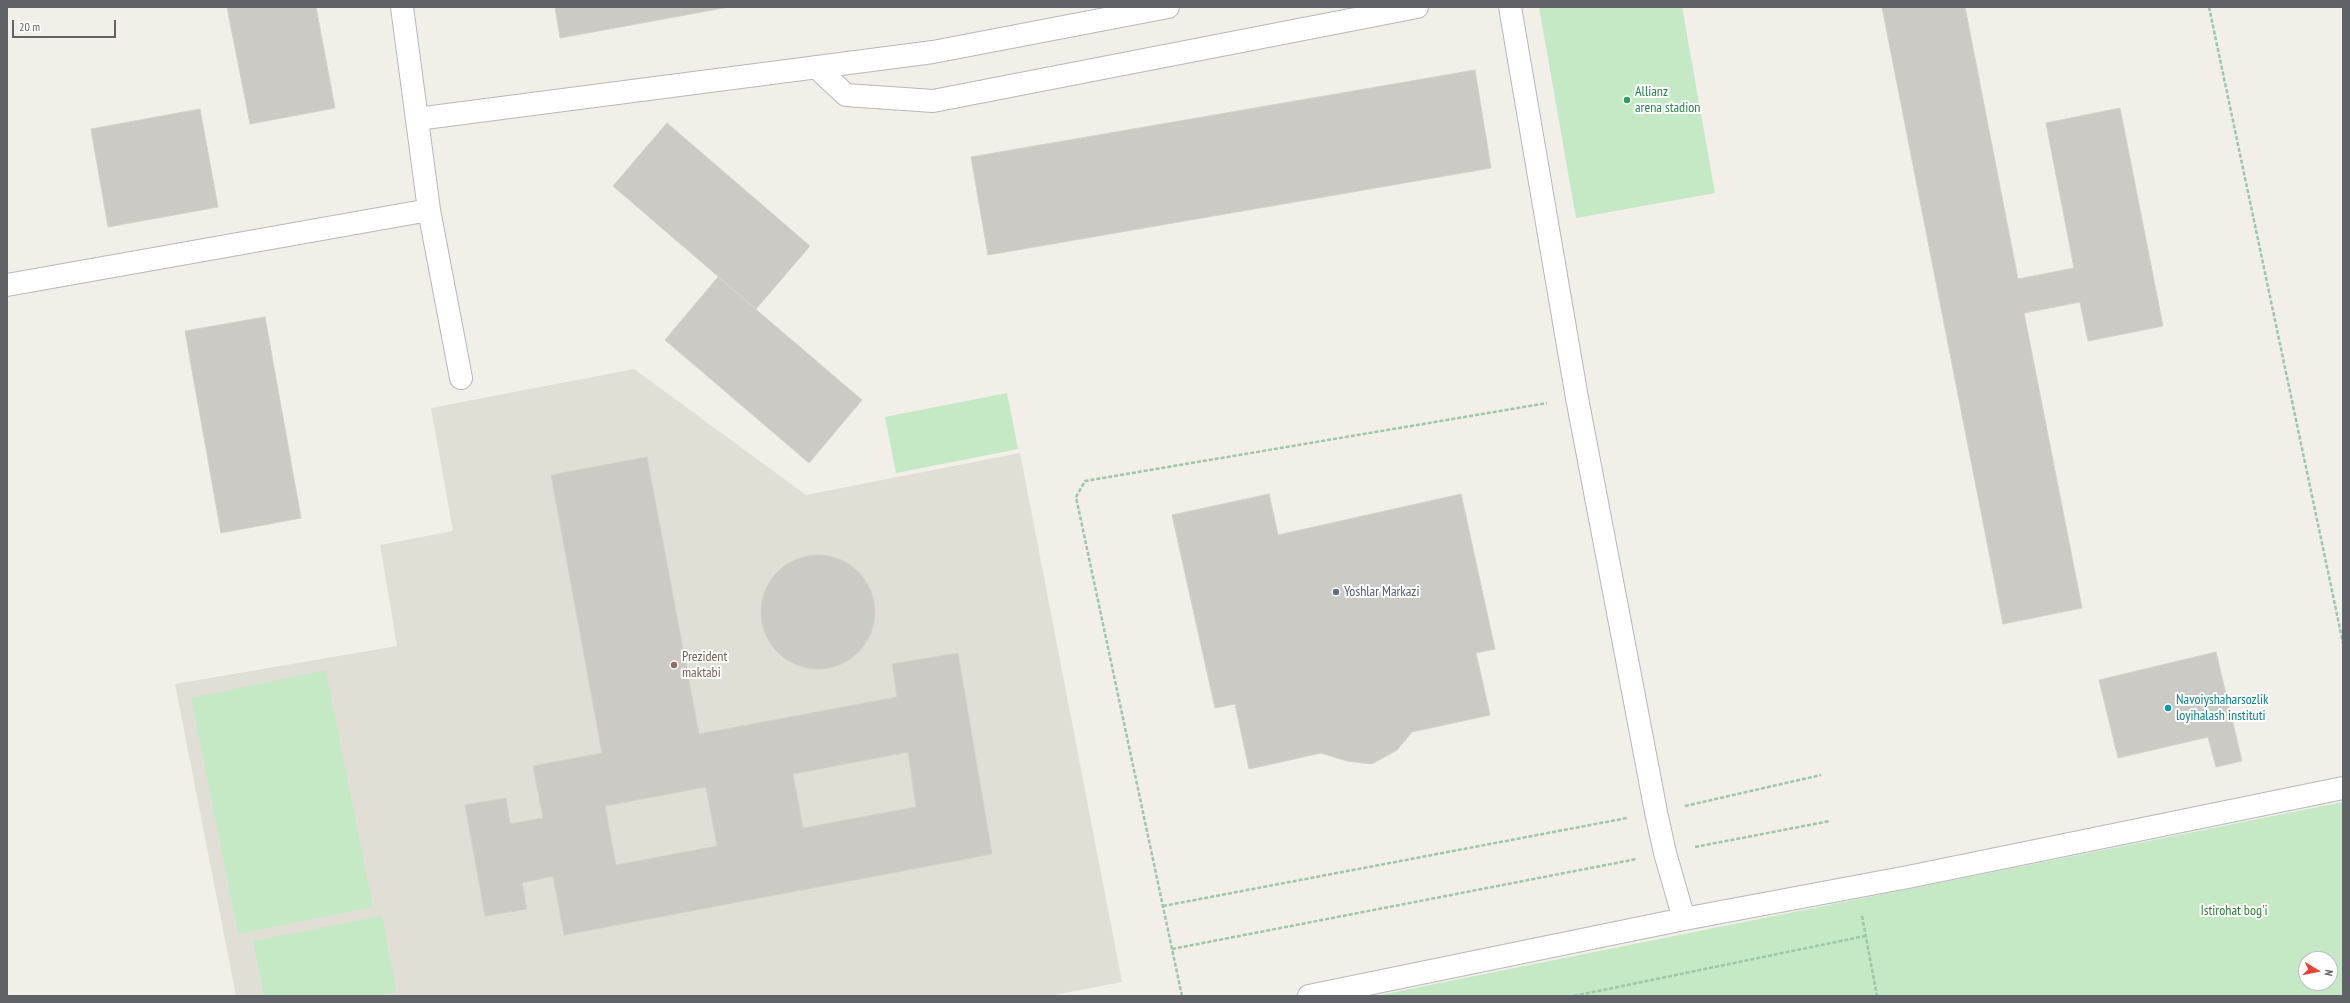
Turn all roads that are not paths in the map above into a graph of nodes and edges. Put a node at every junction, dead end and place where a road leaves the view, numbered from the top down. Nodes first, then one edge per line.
1 (402, 7) edge
2 (1168, 7) edge
3 (1417, 7) edge
4 (1510, 7) edge
5 (816, 67) junction
6 (417, 119) junction
7 (429, 210) junction
8 (7, 285) edge
9 (461, 378) dead end
10 (2343, 788) edge
11 (1684, 919) junction
12 (1309, 996) edge

1 - 6 street
2 - 5 street
3 - 5 street
4 - 11 street
5 - 6 street
6 - 7 street
7 - 8 street
7 - 9 street
10 - 11 street
11 - 12 street

